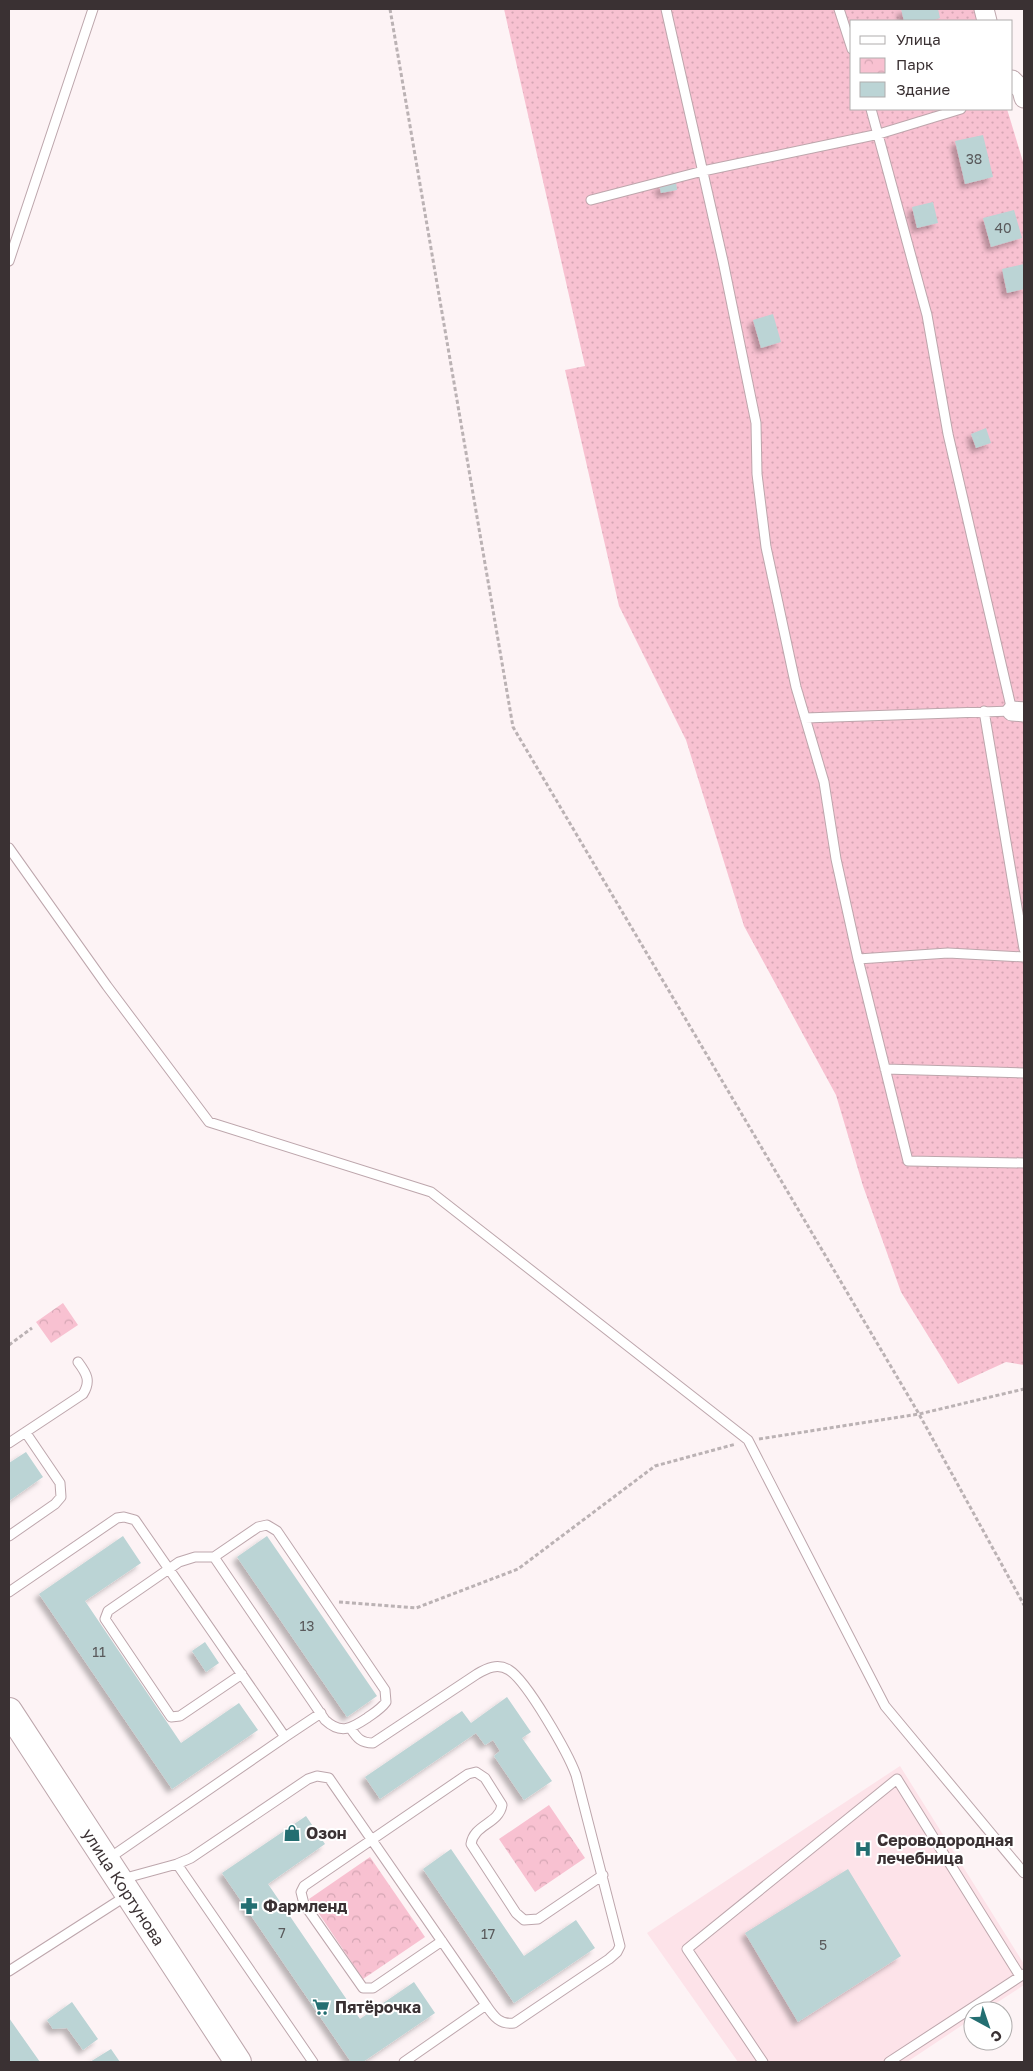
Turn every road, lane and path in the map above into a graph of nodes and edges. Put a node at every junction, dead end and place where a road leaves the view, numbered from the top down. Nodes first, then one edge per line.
1 (93, 9) edge
2 (390, 9) edge
3 (666, 9) edge
4 (839, 9) edge
5 (850, 43) edge
6 (871, 110) edge
7 (958, 110) edge
8 (879, 134) junction
9 (703, 171) junction
10 (591, 200) dead end
11 (9, 261) edge
12 (984, 710) junction
13 (1018, 711) edge
14 (805, 718) junction
15 (9, 848) edge
16 (1024, 950) edge
17 (1024, 957) edge
18 (858, 959) junction
19 (885, 1069) junction
20 (1024, 1073) edge
21 (1024, 1163) edge
22 (32, 1328) dead end
23 (9, 1344) edge
24 (78, 1362) dead end
25 (1024, 1389) edge
26 (918, 1414) junction
27 (26, 1433) junction
28 (748, 1440) junction
29 (9, 1443) edge
30 (9, 1536) edge
31 (214, 1557) junction
32 (170, 1568) junction
33 (9, 1592) edge
34 (324, 1601) junction
35 (1024, 1605) edge
36 (242, 1674) junction
37 (9, 1711) edge
38 (321, 1713) junction
39 (351, 1729) junction
40 (285, 1737) junction
41 (372, 1839) junction
42 (177, 1864) junction
43 (1024, 1873) edge
44 (603, 1875) junction
45 (118, 1878) junction
46 (442, 1941) junction
47 (9, 1970) edge
48 (1022, 1975) edge
49 (486, 2006) junction
50 (232, 2058) edge
51 (312, 2062) edge
52 (404, 2062) edge
53 (763, 2062) edge
54 (889, 2062) edge

1 - 11 lane
2 - 26 path
3 - 9 lane
4 - 5 lane
6 - 8 lane
7 - 8 lane
8 - 9 lane
8 - 13 lane
9 - 10 lane
9 - 14 lane
12 - 13 lane
12 - 14 lane
12 - 16 lane
14 - 18 lane
15 - 28 lane
17 - 18 lane
18 - 19 lane
19 - 20 lane
19 - 21 lane
22 - 23 path
24 - 27 lane
25 - 26 path
26 - 28 path
26 - 35 path
27 - 29 lane
27 - 30 lane
28 - 34 path
28 - 43 lane
31 - 32 lane
31 - 34 lane
31 - 38 lane
32 - 33 lane
32 - 36 lane
32 - 36 lane
34 - 39 lane
36 - 40 lane
37 - 45 main road, улица Кортунова
38 - 39 lane
38 - 40 lane
39 - 44 lane
40 - 45 lane
41 - 42 lane
41 - 44 lane
41 - 46 lane
41 - 46 lane
42 - 45 lane
42 - 51 lane
44 - 49 lane
45 - 47 lane
45 - 50 main road, улица Кортунова
46 - 49 lane
48 - 53 lane
48 - 54 lane
49 - 52 lane

